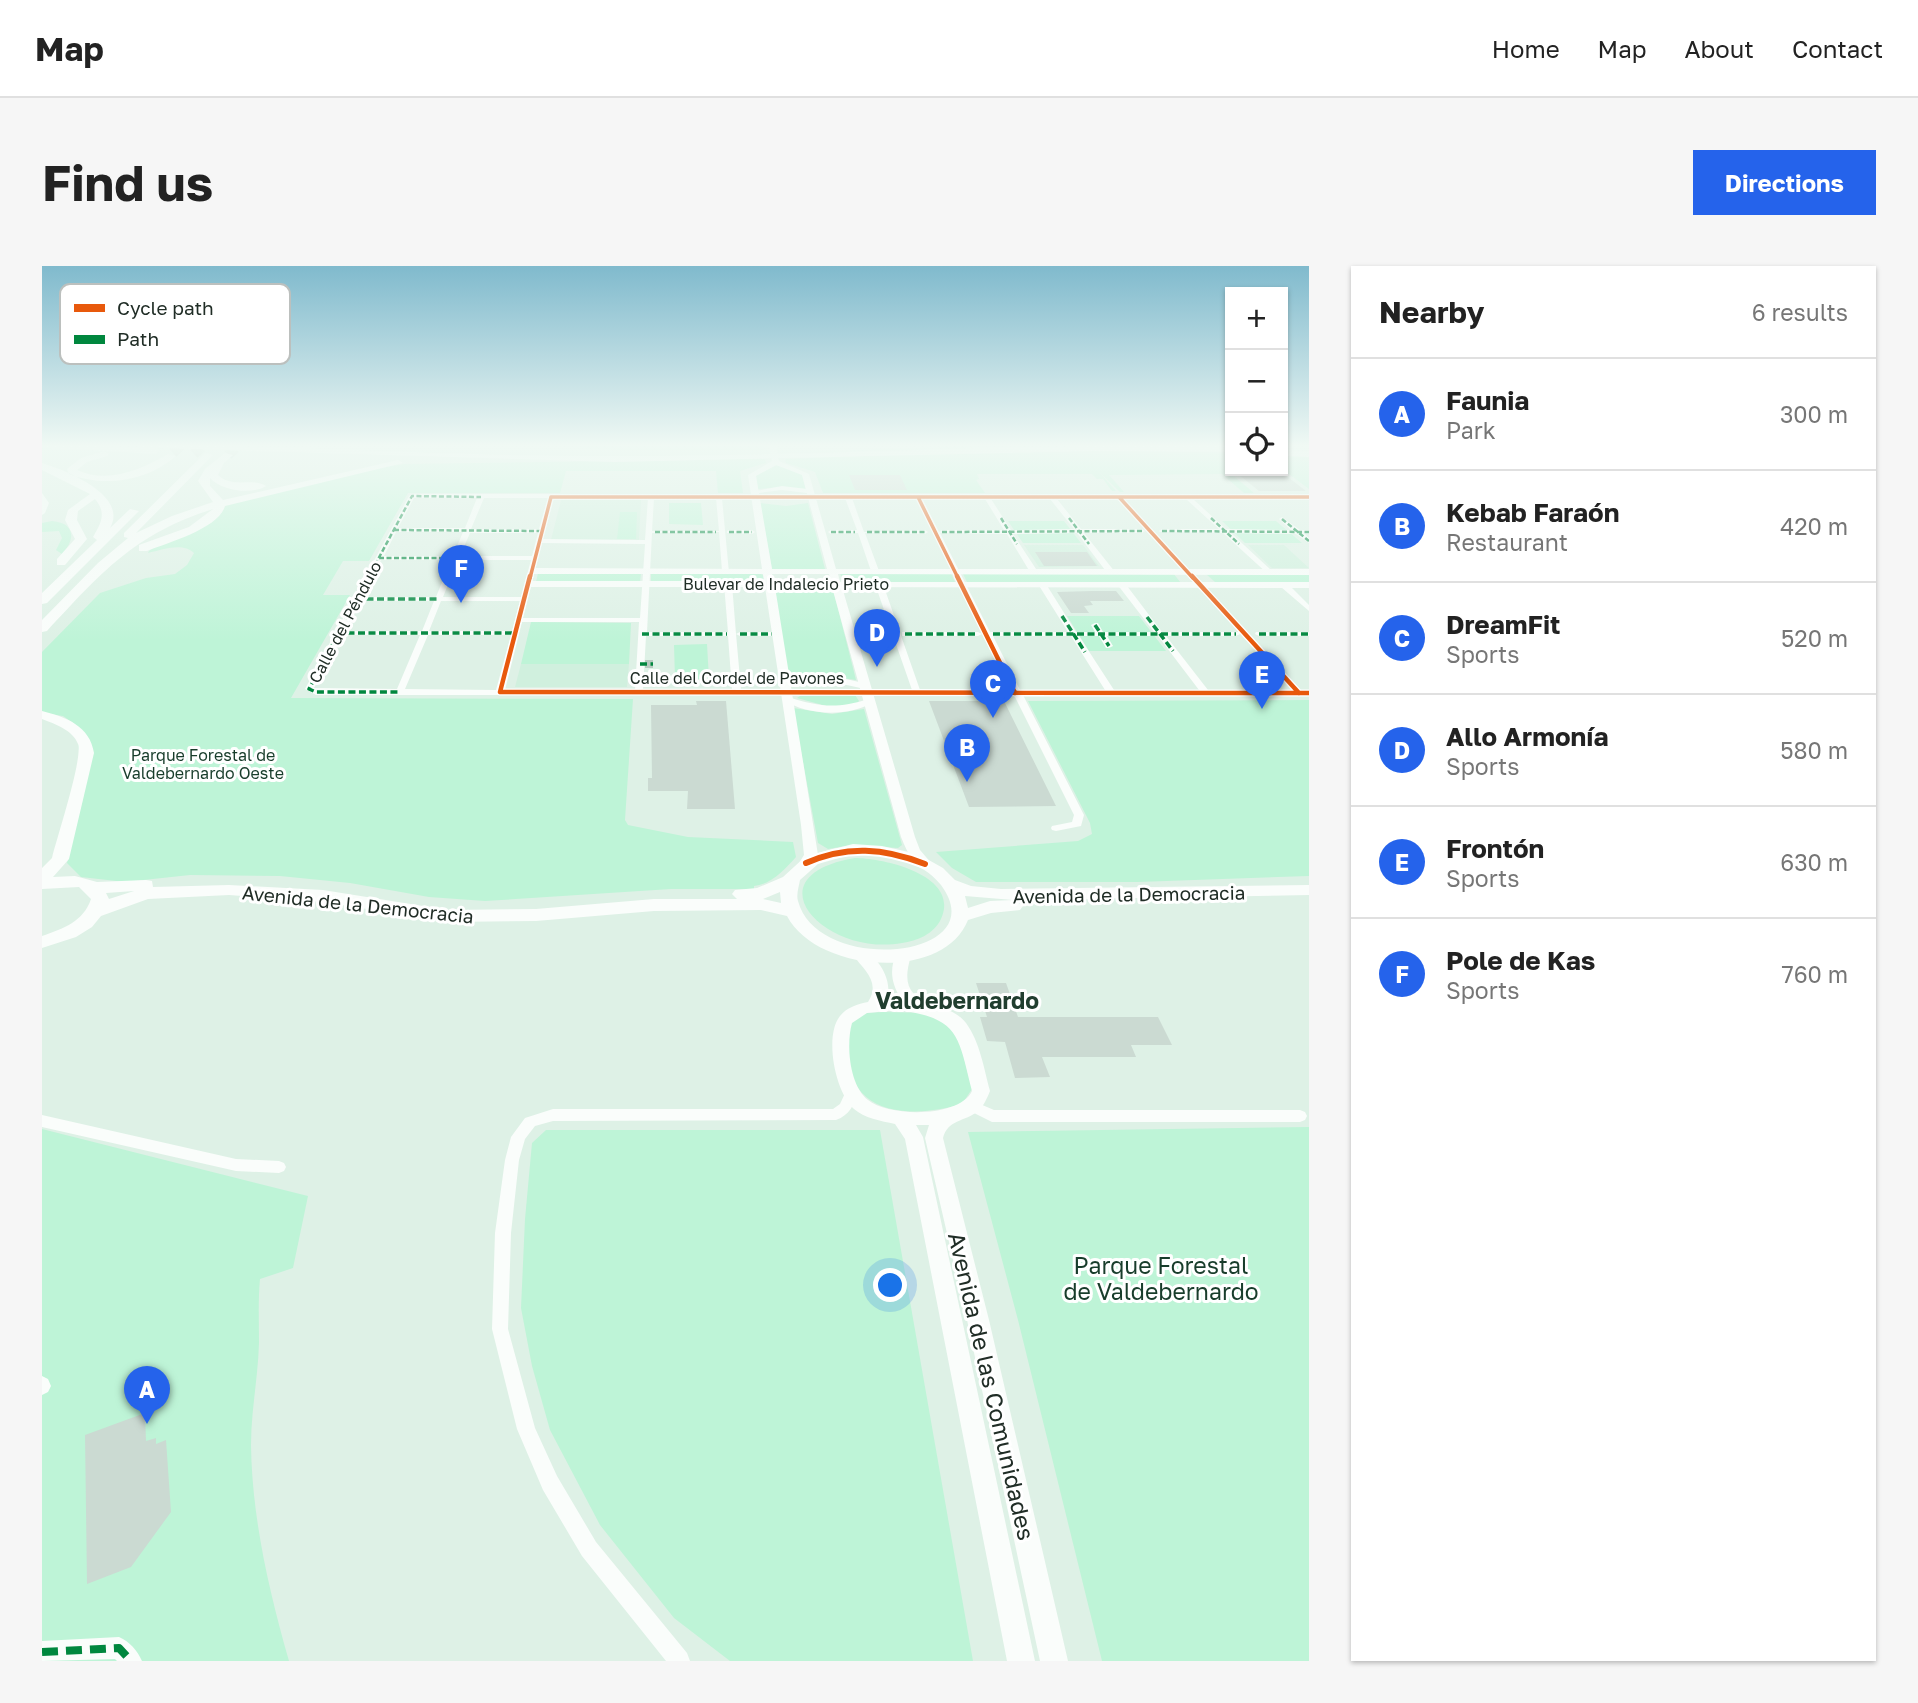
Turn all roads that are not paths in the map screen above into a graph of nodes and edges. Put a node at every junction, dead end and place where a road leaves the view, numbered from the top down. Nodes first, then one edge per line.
1 (74, 510) edge
2 (108, 510) edge
3 (135, 510) edge
4 (152, 510) edge
5 (202, 510) edge
6 (218, 510) edge
7 (405, 510) edge
8 (475, 510) edge
9 (548, 510) edge
10 (650, 510) edge
11 (720, 510) edge
12 (757, 510) edge
13 (816, 510) edge
14 (853, 510) edge
15 (925, 510) edge
16 (996, 510) edge
17 (1063, 510) edge
18 (1131, 510) edge
19 (1202, 510) edge
20 (1282, 519) dead end
21 (1026, 524) dead end
22 (394, 530) junction
23 (467, 531) junction
24 (542, 531) junction
25 (655, 531) dead end
26 (1079, 531) junction
27 (1142, 531) dead end
28 (1162, 531) dead end
29 (1225, 531) junction
30 (1298, 531) junction
31 (1309, 531) edge
32 (716, 532) dead end
33 (729, 532) dead end
34 (752, 532) dead end
35 (831, 532) dead end
36 (855, 532) dead end
37 (867, 532) dead end
38 (925, 532) dead end
39 (942, 532) dead end
40 (1009, 532) junction
41 (1033, 535) junction
42 (540, 541) junction
43 (1309, 541) edge
44 (647, 542) junction
45 (1017, 544) joint
46 (379, 558) junction
47 (456, 558) junction
48 (536, 558) junction
49 (81, 561) junction
50 (533, 571) junction
51 (646, 571) junction
52 (726, 571) junction
53 (767, 571) junction
54 (832, 571) junction
55 (875, 571) junction
56 (955, 571) junction
57 (52, 572) dead end
58 (1034, 572) junction
59 (1111, 572) junction
60 (1188, 572) junction
61 (1268, 572) junction
62 (1309, 572) edge
63 (529, 584) junction
64 (645, 584) junction
65 (728, 584) junction
66 (770, 584) junction
67 (836, 584) junction
68 (879, 584) junction
69 (962, 584) junction
70 (1042, 584) junction
71 (1121, 584) junction
72 (1199, 584) junction
73 (1284, 584) junction
74 (1309, 585) edge
75 (356, 599) junction
76 (439, 599) junction
77 (524, 599) junction
78 (42, 600) edge
79 (1309, 609) edge
80 (519, 620) junction
81 (643, 620) junction
82 (42, 621) edge
83 (1095, 625) dead end
84 (42, 628) edge
85 (337, 633) junction
86 (425, 633) junction
87 (516, 633) junction
88 (642, 634) junction
89 (727, 634) dead end
90 (740, 634) dead end
91 (772, 634) dead end
92 (863, 634) dead end
93 (888, 634) dead end
94 (905, 634) dead end
95 (978, 634) dead end
96 (993, 634) dead end
97 (1074, 634) junction
98 (1102, 634) junction
99 (1236, 634) dead end
100 (1259, 634) dead end
101 (1309, 634) edge
102 (1160, 635) junction
103 (42, 641) edge
104 (1109, 646) dead end
105 (1085, 652) joint
106 (400, 692) junction
107 (500, 692) junction
108 (639, 692) junction
109 (737, 692) junction
110 (787, 692) junction
111 (867, 693) junction
112 (918, 693) junction
113 (1015, 693) junction
114 (1111, 693) junction
115 (1206, 693) junction
116 (1304, 693) edge
117 (42, 718) edge
118 (60, 859) junction
119 (806, 863) junction
120 (925, 864) junction
121 (42, 878) edge
122 (789, 881) junction
123 (42, 884) edge
124 (950, 884) junction
125 (86, 885) junction
126 (1309, 890) edge
127 (1309, 900) edge
128 (790, 911) junction
129 (95, 912) junction
130 (960, 916) junction
131 (42, 942) edge
132 (860, 955) junction
133 (903, 956) junction
134 (915, 1005) junction
135 (874, 1006) junction
136 (852, 1093) junction
137 (973, 1106) junction
138 (948, 1116) junction
139 (1300, 1116) dead end
140 (900, 1118) junction
141 (42, 1121) edge
142 (279, 1167) dead end
143 (42, 1652) edge
144 (131, 1661) edge
145 (679, 1661) edge
146 (1021, 1661) edge
147 (1054, 1661) edge

1 - 57 highway
2 - 49 highway
3 - 49 highway
4 - 82 highway
5 - 84 highway
6 - 103 highway
7 - 22 street, Calle del Péndulo
8 - 23 street
9 - 24 street
10 - 44 street
11 - 52 street
12 - 53 street
13 - 54 street
14 - 55 street
15 - 56 street
16 - 40 street
17 - 26 street
18 - 60 street
19 - 29 street
20 - 30 street
21 - 41 street
22 - 23 street
22 - 46 street, Calle del Péndulo
23 - 24 street
23 - 47 street
24 - 42 street
25 - 32 street
26 - 27 street
26 - 41 street
26 - 59 street
28 - 29 street
29 - 30 street
29 - 61 street
30 - 31 street
30 - 43 street
33 - 34 street
35 - 36 street
37 - 38 street
39 - 40 street
40 - 41 street
40 - 45 street
42 - 44 street
42 - 48 street
44 - 51 street
45 - 58 street
46 - 47 street
46 - 75 street, Calle del Péndulo
47 - 48 street
47 - 76 street
48 - 50 street
49 - 78 highway
50 - 51 street, Bulevar de Indalecio Prieto
50 - 63 street
51 - 52 street, Bulevar de Indalecio Prieto
51 - 64 street
52 - 53 street, Bulevar de Indalecio Prieto
53 - 54 street, Bulevar de Indalecio Prieto
53 - 66 street
54 - 55 street, Bulevar de Indalecio Prieto
54 - 67 street
55 - 56 street, Bulevar de Indalecio Prieto
56 - 58 street, Bulevar de Indalecio Prieto
56 - 69 street
58 - 59 street, Bulevar de Indalecio Prieto
59 - 60 street, Bulevar de Indalecio Prieto
60 - 61 street, Bulevar de Indalecio Prieto
60 - 72 street
61 - 62 street, Bulevar de Indalecio Prieto
63 - 64 street, Bulevar de Indalecio Prieto
63 - 77 street
64 - 65 street, Bulevar de Indalecio Prieto
64 - 81 street
65 - 66 street, Bulevar de Indalecio Prieto
65 - 109 street
66 - 67 street, Bulevar de Indalecio Prieto
66 - 110 street
67 - 68 street, Bulevar de Indalecio Prieto
67 - 111 street
68 - 69 street, Bulevar de Indalecio Prieto
68 - 112 street
69 - 70 street, Bulevar de Indalecio Prieto
69 - 113 street
70 - 71 street, Bulevar de Indalecio Prieto
70 - 97 street
71 - 72 street, Bulevar de Indalecio Prieto
71 - 102 street
72 - 73 street, Bulevar de Indalecio Prieto
72 - 116 street
73 - 74 street, Bulevar de Indalecio Prieto
73 - 79 street
75 - 76 street
75 - 85 street, Calle del Péndulo
76 - 77 street
76 - 86 street
77 - 80 street
80 - 81 street
80 - 87 street
81 - 88 street
83 - 98 street
85 - 86 street
85 - 106 street, Calle del Péndulo
86 - 87 street
86 - 106 street
87 - 107 street
88 - 89 street
88 - 108 street
90 - 91 street
92 - 93 street
94 - 95 street
96 - 97 street
97 - 98 street
97 - 105 street
98 - 102 street
98 - 104 street
99 - 102 street
100 - 101 street
102 - 115 street
105 - 114 street
106 - 107 street, Calle del Cordel de Pavones
107 - 108 street, Calle del Cordel de Pavones
108 - 109 street, Calle del Cordel de Pavones
109 - 110 street, Calle del Cordel de Pavones
110 - 111 street, Calle del Cordel de Pavones
110 - 111 street
110 - 111 street
110 - 119 street
111 - 112 street, Calle del Cordel de Pavones
111 - 120 street
112 - 113 street, Calle del Cordel de Pavones
113 - 113 street
113 - 114 street, Calle del Cordel de Pavones
114 - 115 street, Calle del Cordel de Pavones
115 - 116 street, Calle del Cordel de Pavones
117 - 118 main road
118 - 121 main road
118 - 125 main road
119 - 120 main road
119 - 122 main road
120 - 124 main road
122 - 125 main road, Avenida de la Democracia
122 - 128 main road
123 - 125 main road, Avenida de la Democracia
124 - 126 main road, Avenida de la Democracia
124 - 130 main road
125 - 129 main road
127 - 130 main road, Avenida de la Democracia
128 - 129 main road, Avenida de la Democracia
128 - 132 main road
129 - 131 main road, Avenida de la Democracia
130 - 133 main road
132 - 133 main road
132 - 135 street
133 - 134 street
134 - 135 street
134 - 137 street
135 - 136 street
136 - 140 street
136 - 145 street
137 - 138 street
137 - 139 street
138 - 140 street
138 - 147 street, Avenida de las Comunidades
140 - 146 street, Avenida de las Comunidades
141 - 142 street
143 - 144 street

